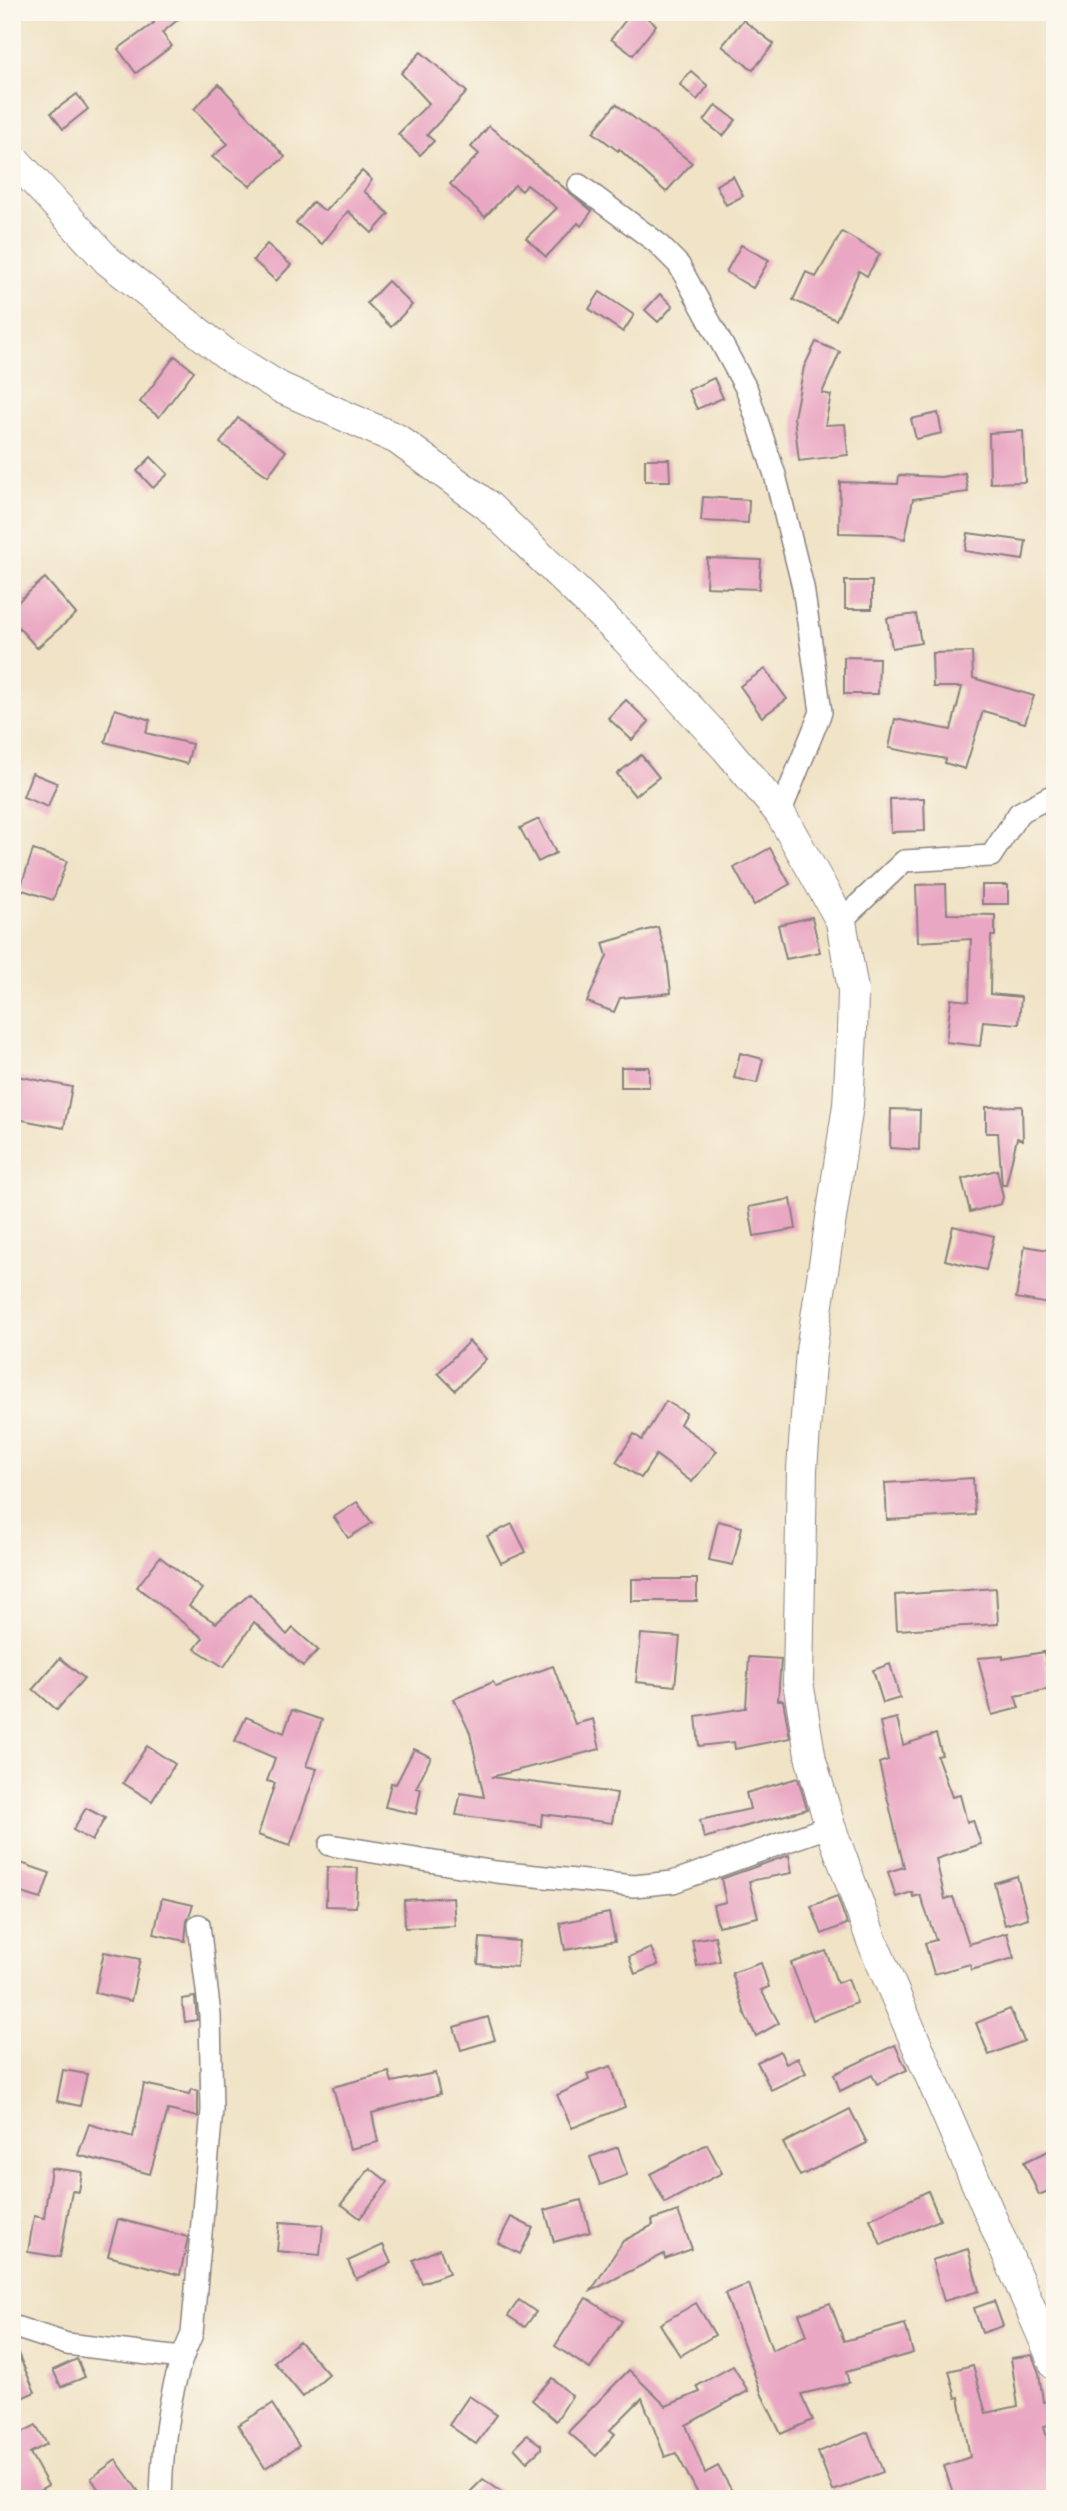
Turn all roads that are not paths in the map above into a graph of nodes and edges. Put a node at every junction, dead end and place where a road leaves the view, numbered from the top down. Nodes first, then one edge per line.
1 (12, 158) edge
2 (579, 185) dead end
3 (1055, 794) edge
4 (780, 813) junction
5 (841, 921) junction
6 (830, 1826) junction
7 (330, 1845) dead end
8 (199, 1925) dead end
9 (12, 2326) edge
10 (181, 2358) junction
11 (1055, 2365) edge
12 (161, 2499) edge

1 - 4 main road
2 - 4 street
3 - 5 street
4 - 5 main road
5 - 6 main road
6 - 7 street
6 - 11 main road
8 - 10 street
9 - 10 street
10 - 12 street

